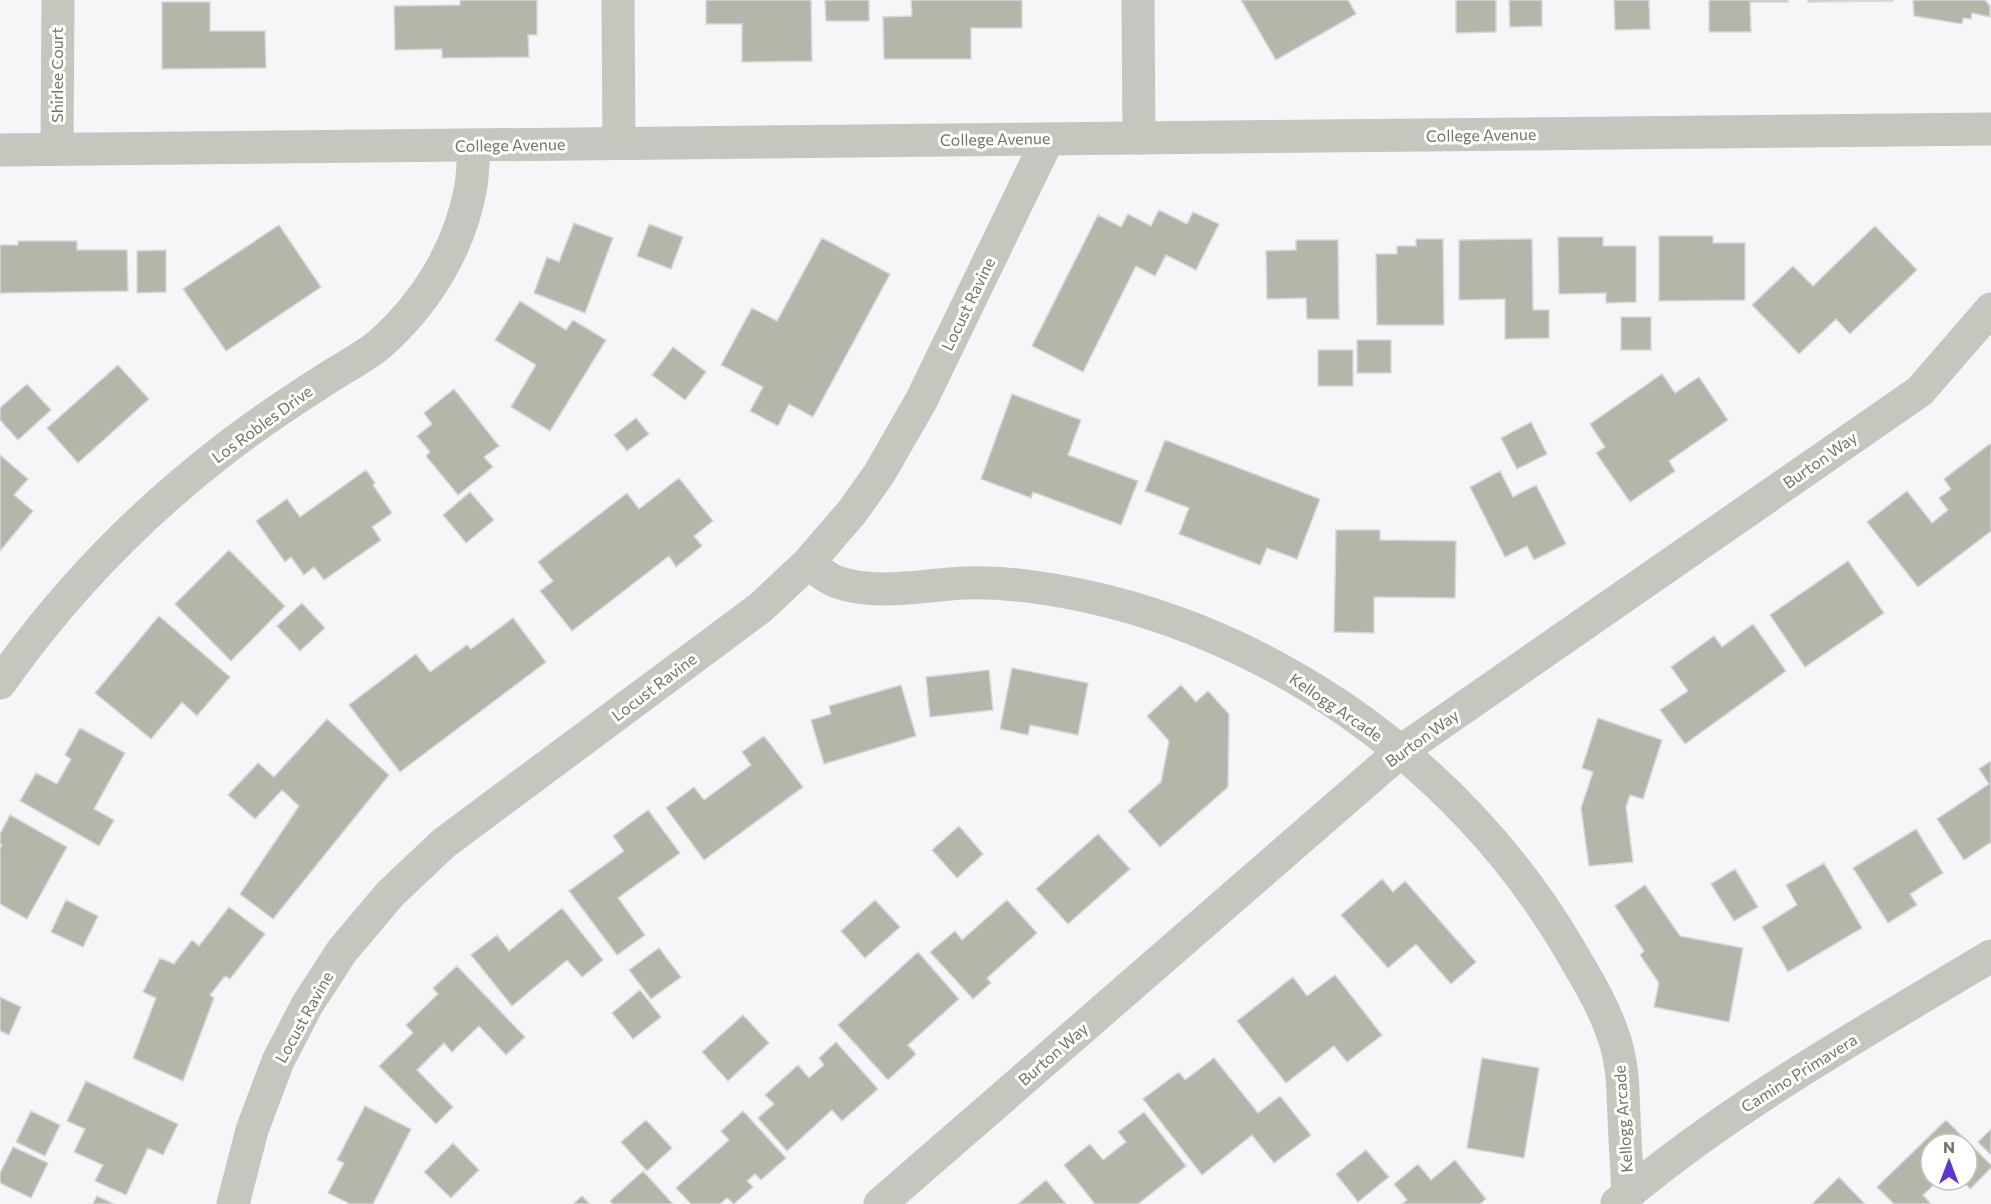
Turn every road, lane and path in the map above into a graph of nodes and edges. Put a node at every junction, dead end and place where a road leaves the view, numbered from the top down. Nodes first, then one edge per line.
1 (58, 0) edge
2 (618, 0) edge
3 (1138, 0) edge
4 (1991, 129) edge
5 (1139, 138) junction
6 (1048, 139) junction
7 (619, 143) junction
8 (474, 145) junction
9 (57, 149) junction
10 (0, 150) edge
11 (1991, 309) edge
12 (808, 562) junction
13 (0, 683) edge
14 (1401, 751) junction
15 (1991, 956) edge
16 (1622, 1199) edge
17 (233, 1204) edge
18 (880, 1204) edge

1 - 9 street, Shirlee Court
2 - 7 street
3 - 5 street
4 - 5 street, College Avenue
5 - 6 street, College Avenue
6 - 7 street, College Avenue
6 - 12 street, Locust Ravine
7 - 8 street, College Avenue
8 - 9 street, College Avenue
8 - 13 street, Los Robles Drive
9 - 10 street, College Avenue
11 - 14 street, Burton Way
12 - 14 street, Kellogg Arcade
12 - 17 street, Locust Ravine
14 - 16 street, Kellogg Arcade
14 - 18 street, Burton Way
15 - 16 street, Camino Primavera

